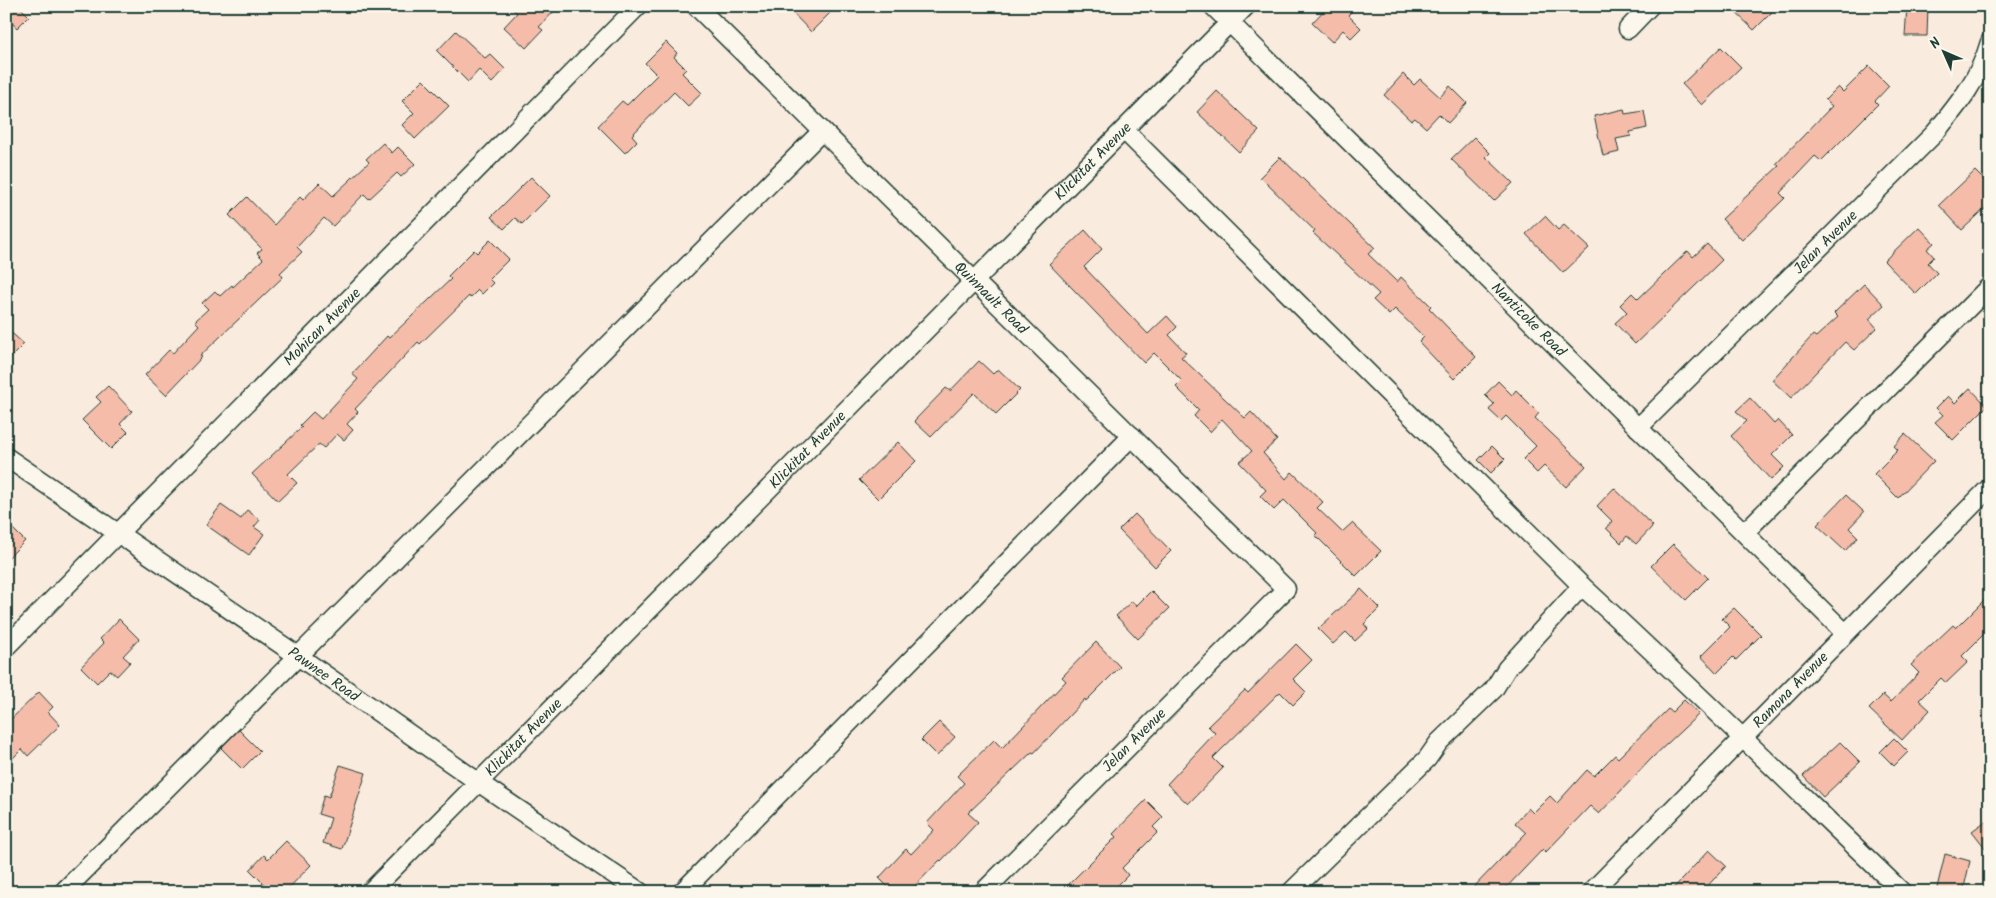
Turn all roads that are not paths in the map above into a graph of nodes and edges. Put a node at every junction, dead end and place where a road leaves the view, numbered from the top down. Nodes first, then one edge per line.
1 (638, 6) edge
2 (696, 6) edge
3 (1213, 6) edge
4 (1246, 6) edge
5 (1650, 6) edge
6 (1230, 22) junction
7 (1628, 29) dead end
8 (1990, 42) edge
9 (1124, 130) junction
10 (822, 131) junction
11 (974, 282) junction
12 (1990, 286) edge
13 (1638, 428) junction
14 (1132, 436) junction
15 (6, 457) edge
16 (1990, 487) edge
17 (1745, 532) junction
18 (119, 535) junction
19 (1582, 586) junction
20 (1286, 589) joint
21 (1844, 632) junction
22 (6, 647) edge
23 (298, 656) junction
24 (1741, 738) junction
25 (478, 782) junction
26 (63, 892) edge
27 (370, 892) edge
28 (640, 892) edge
29 (682, 892) edge
30 (983, 892) edge
31 (1291, 892) edge
32 (1591, 892) edge
33 (1902, 892) edge

1 - 18 street, Mohican Avenue
2 - 10 street, Quinnault Road
3 - 6 street, Nanticoke Road
4 - 6 street, Klickitat Avenue
5 - 7 street
6 - 9 street, Klickitat Avenue
6 - 13 street, Nanticoke Road
8 - 13 street, Jelan Avenue
9 - 11 street, Klickitat Avenue
9 - 19 street
10 - 11 street, Quinnault Road
10 - 23 street
11 - 14 street, Quinnault Road
11 - 25 street, Klickitat Avenue
12 - 17 street
13 - 17 street, Nanticoke Road
14 - 20 street, Quinnault Road
14 - 29 street
15 - 18 street, Pawnee Road
16 - 21 street, Ramona Avenue
17 - 21 street, Nanticoke Road
18 - 22 street, Mohican Avenue
18 - 23 street, Pawnee Road
19 - 24 street
19 - 31 street
20 - 30 street, Jelan Avenue
21 - 24 street, Ramona Avenue
23 - 25 street, Pawnee Road
23 - 26 street
24 - 32 street, Ramona Avenue
24 - 33 street
25 - 27 street, Klickitat Avenue
25 - 28 street, Pawnee Road

